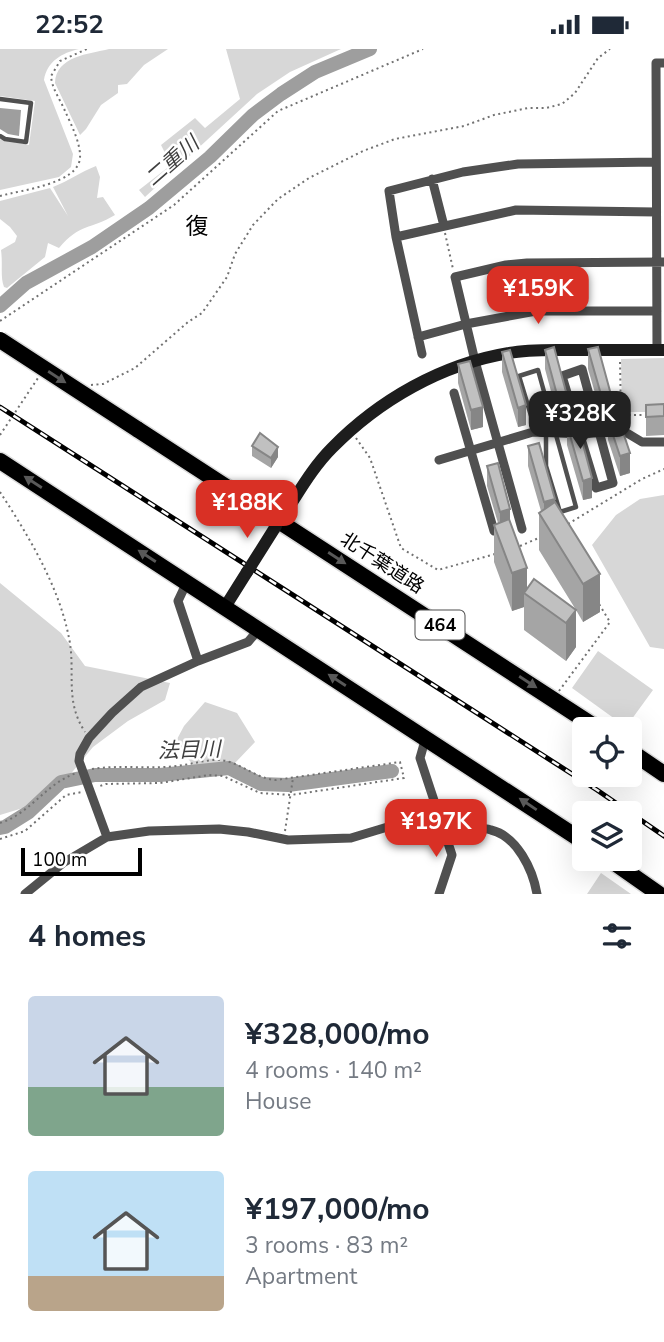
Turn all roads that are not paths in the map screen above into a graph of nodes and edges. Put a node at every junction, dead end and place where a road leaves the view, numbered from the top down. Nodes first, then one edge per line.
1 (664, 62) edge
2 (0, 99) edge
3 (0, 136) edge
4 (656, 162) junction
5 (432, 179) junction
6 (660, 191) edge
7 (656, 212) junction
8 (444, 226) junction
9 (396, 237) junction
10 (660, 261) edge
11 (657, 311) junction
12 (466, 324) junction
13 (418, 337) junction
14 (0, 340) edge
15 (660, 350) edge
16 (422, 354) dead end
17 (475, 361) junction
18 (454, 393) dead end
19 (546, 433) junction
20 (579, 434) junction
21 (598, 434) junction
22 (498, 442) junction
23 (664, 442) edge
24 (470, 450) junction
25 (439, 460) dead end
26 (0, 461) edge
27 (278, 524) junction
28 (522, 529) dead end
29 (494, 531) edge
30 (187, 582) junction
31 (227, 604) junction
32 (258, 629) junction
33 (198, 661) junction
34 (580, 717) edge
35 (426, 737) junction
36 (642, 759) edge
37 (664, 774) edge
38 (441, 821) junction
39 (572, 834) edge
40 (107, 837) junction
41 (626, 871) edge
42 (25, 894) edge
43 (439, 894) edge
44 (537, 894) edge
45 (659, 894) edge

1 - 4 street
2 - 3 lane
4 - 5 street
4 - 6 street
5 - 8 street
5 - 9 street
6 - 7 street
7 - 8 street
7 - 10 street
8 - 9 street
9 - 13 street
10 - 11 street
10 - 12 street
11 - 12 street
11 - 15 street
12 - 13 street
12 - 17 street
13 - 16 street
14 -> 27 highway, 北千葉道路 / 464, bridge
15 - 17 street
17 - 22 street
17 - 27 street
18 - 24 street
19 - 19 lane
19 - 19 lane
19 - 20 street
19 - 22 street
20 - 21 street
20 - 21 street
20 - 21 street
21 - 23 street
22 - 24 street
22 - 28 street
24 - 25 street
24 - 29 street
30 -> 26 highway
27 - 31 street, bridge
27 -> 34 highway, 北千葉道路 / 464
30 - 31 highway
30 - 33 street
31 - 32 highway
32 - 33 street
35 -> 32 highway
33 - 40 street
35 - 38 street
39 -> 35 highway
36 - 37 highway
38 - 40 street
38 - 43 street
38 - 44 street
40 - 42 street
41 - 45 highway

